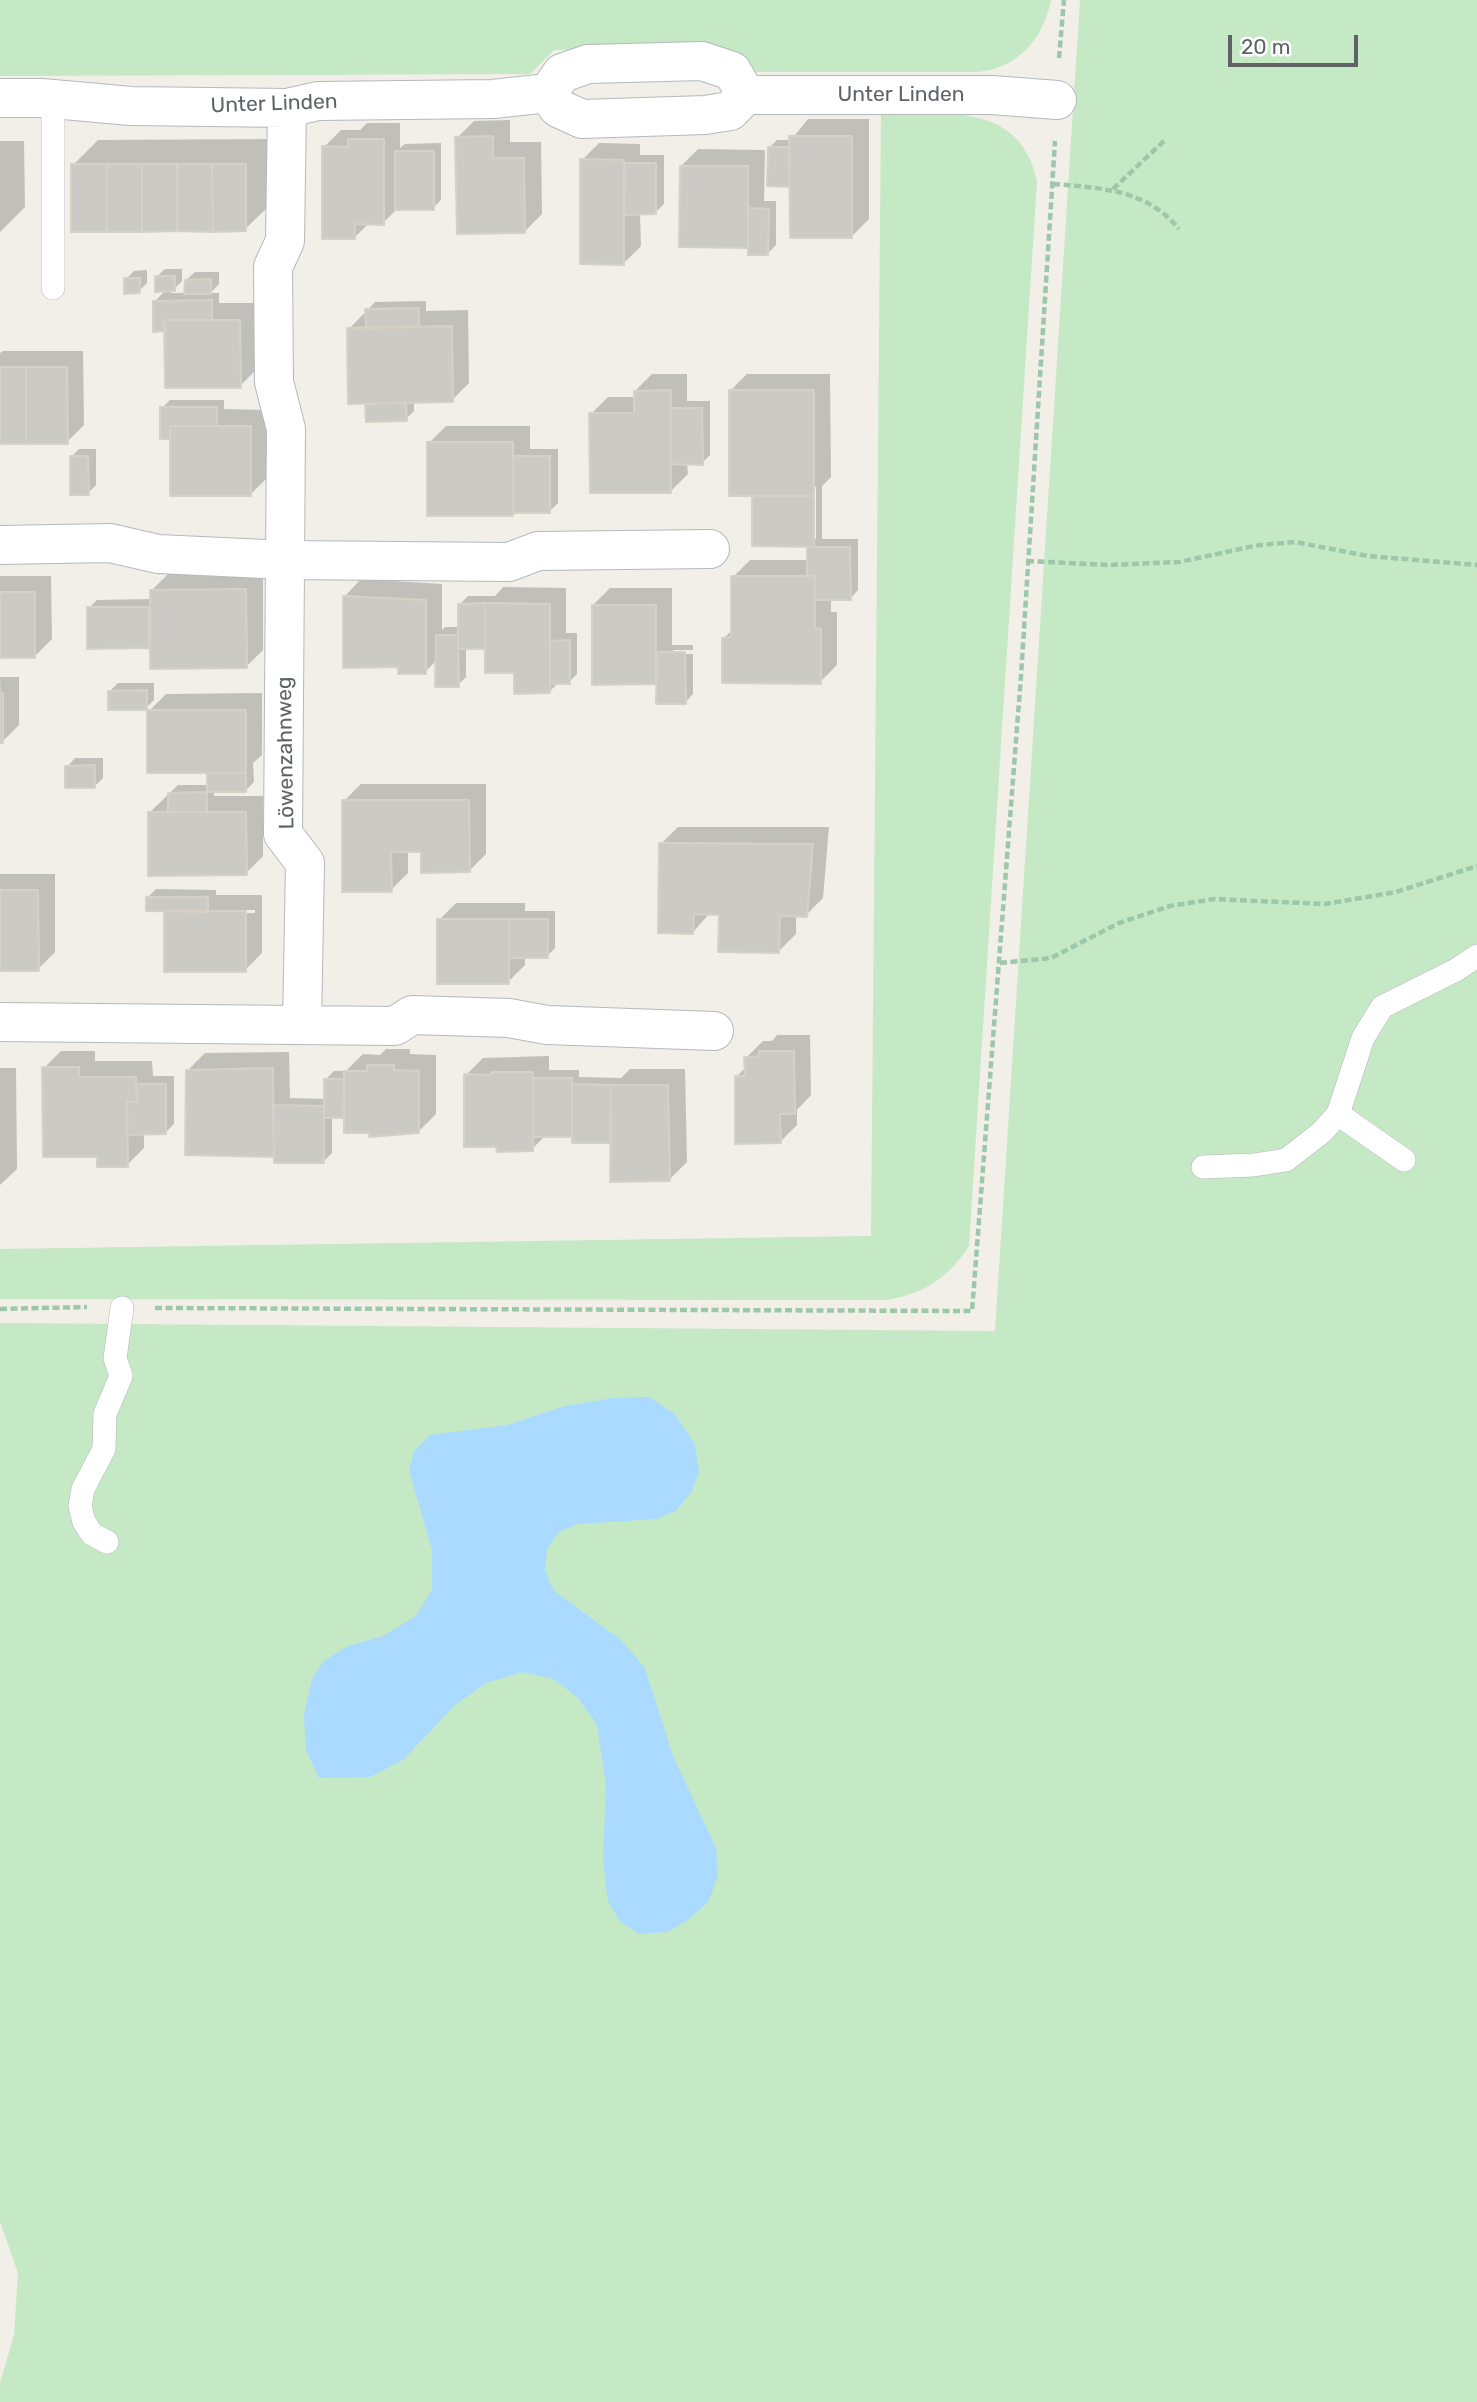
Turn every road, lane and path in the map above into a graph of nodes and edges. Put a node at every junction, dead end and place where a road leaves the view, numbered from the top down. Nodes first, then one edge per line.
1 (1063, 0) edge
2 (548, 93) junction
3 (746, 94) junction
4 (0, 98) edge
5 (53, 100) junction
6 (1056, 100) junction
7 (287, 108) junction
8 (1165, 140) dead end
9 (1053, 184) junction
10 (1113, 189) junction
11 (1179, 229) dead end
12 (53, 288) dead end
13 (0, 545) edge
14 (710, 549) dead end
15 (286, 560) junction
16 (1027, 561) junction
17 (1477, 565) edge
18 (1477, 866) edge
19 (1477, 956) edge
20 (1000, 963) junction
21 (0, 1022) edge
22 (302, 1025) junction
23 (714, 1031) dead end
24 (1338, 1114) junction
25 (1404, 1160) dead end
26 (1203, 1167) dead end
27 (122, 1308) junction
28 (0, 1309) edge
29 (107, 1542) dead end

1 - 6 path
2 - 3 street
2 - 3 street
2 - 7 street, Unter Linden
3 - 6 street, Unter Linden
4 - 5 street, Unter Linden
5 - 7 street, Unter Linden
5 - 12 lane
6 - 9 path
7 - 15 street, Löwenzahnweg
8 - 10 path
9 - 10 path
9 - 16 path
10 - 11 path
13 - 15 street
14 - 15 street
15 - 22 street, Löwenzahnweg
16 - 17 path
16 - 20 path
18 - 20 path
19 - 24 lane
20 - 27 path
21 - 22 street
22 - 23 street
24 - 25 lane
24 - 26 lane
27 - 28 path
27 - 29 lane

